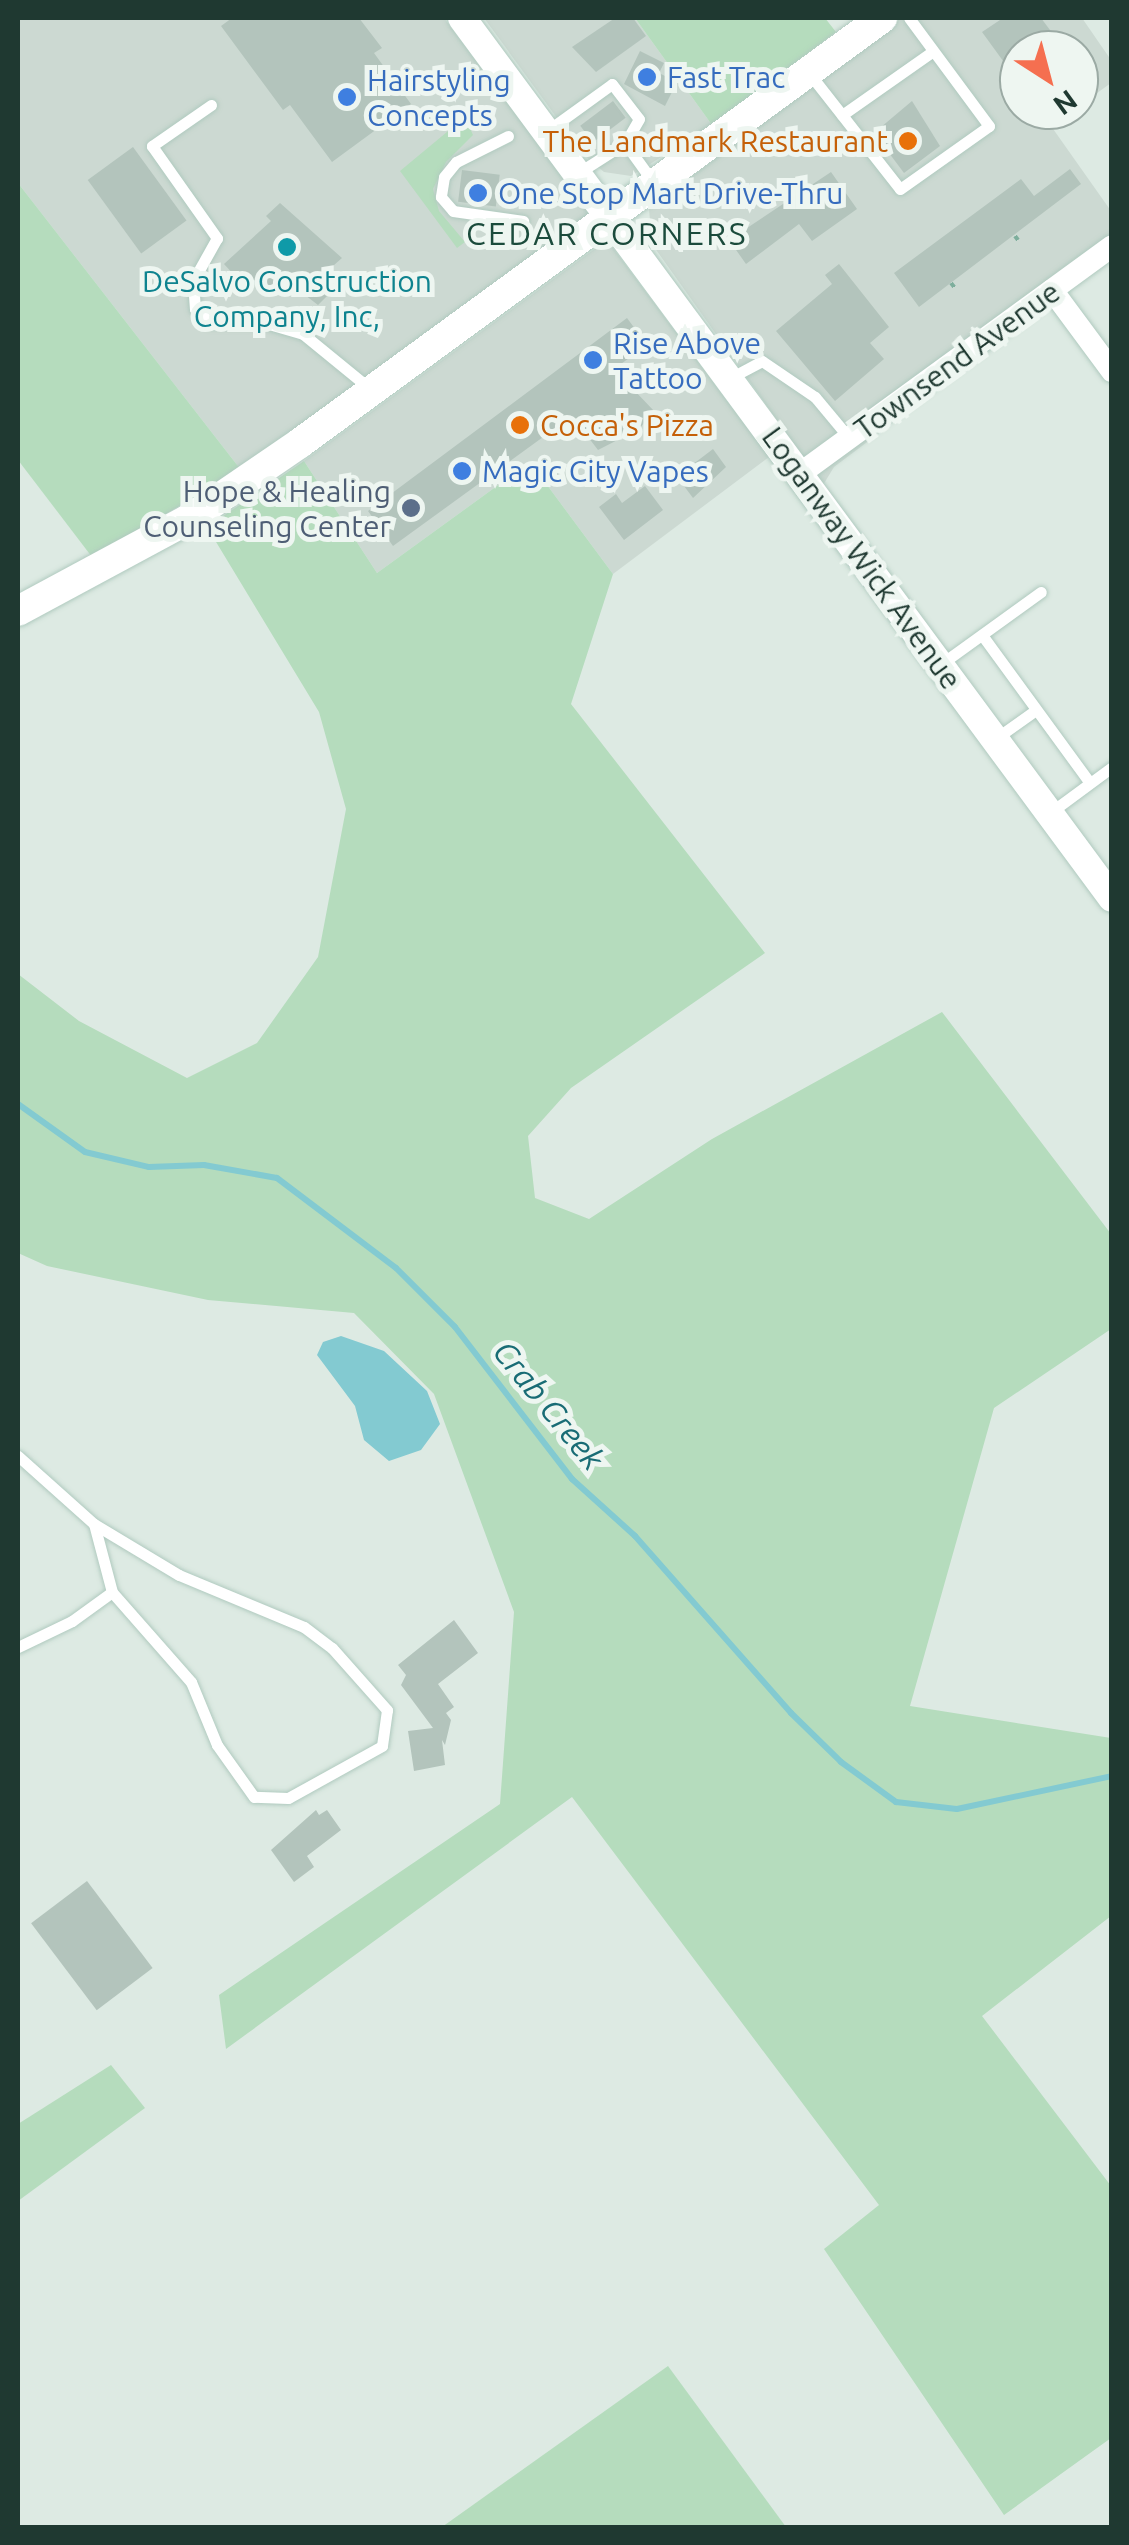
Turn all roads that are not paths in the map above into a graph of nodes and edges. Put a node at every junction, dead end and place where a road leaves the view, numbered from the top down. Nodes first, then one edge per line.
1 (462, 18) edge
2 (882, 18) edge
3 (909, 18) edge
4 (933, 51) junction
5 (808, 72) junction
6 (211, 105) dead end
7 (842, 115) junction
8 (546, 131) junction
9 (508, 136) dead end
10 (624, 142) junction
11 (578, 174) junction
12 (655, 185) junction
13 (610, 219) junction
14 (523, 221) dead end
15 (1112, 246) edge
16 (1052, 290) junction
17 (1112, 371) edge
18 (730, 378) junction
19 (372, 391) junction
20 (850, 439) junction
21 (801, 474) junction
22 (1041, 592) dead end
23 (18, 611) edge
24 (982, 635) junction
25 (940, 664) junction
26 (1036, 710) junction
27 (995, 739) junction
28 (1112, 767) edge
29 (1090, 783) junction
30 (1049, 813) junction
31 (1112, 898) edge
32 (18, 1456) edge
33 (94, 1524) junction
34 (112, 1592) junction
35 (18, 1647) edge

1 - 8 street, Loganway Wick Avenue
2 - 5 main road
3 - 4 lane
4 - 7 lane
4 - 7 lane
5 - 7 lane
5 - 12 main road
6 - 19 lane
8 - 10 lane
8 - 11 street, Loganway Wick Avenue
9 - 14 lane
10 - 11 lane
10 - 12 lane
11 - 13 street, Loganway Wick Avenue
12 - 13 main road
13 - 18 street, Loganway Wick Avenue
13 - 19 main road
15 - 16 street, Townsend Avenue
16 - 17 street
16 - 20 street, Townsend Avenue
18 - 20 lane
18 - 21 street, Loganway Wick Avenue
19 - 23 main road
20 - 21 street, Townsend Avenue
21 - 25 street, Loganway Wick Avenue
22 - 24 lane
24 - 25 lane
24 - 26 lane
25 - 27 street, Loganway Wick Avenue
26 - 27 lane
26 - 29 lane
27 - 30 street, Loganway Wick Avenue
28 - 29 lane
29 - 30 lane
30 - 31 street, Loganway Wick Avenue
32 - 33 lane
33 - 34 lane
33 - 34 lane
34 - 35 lane

